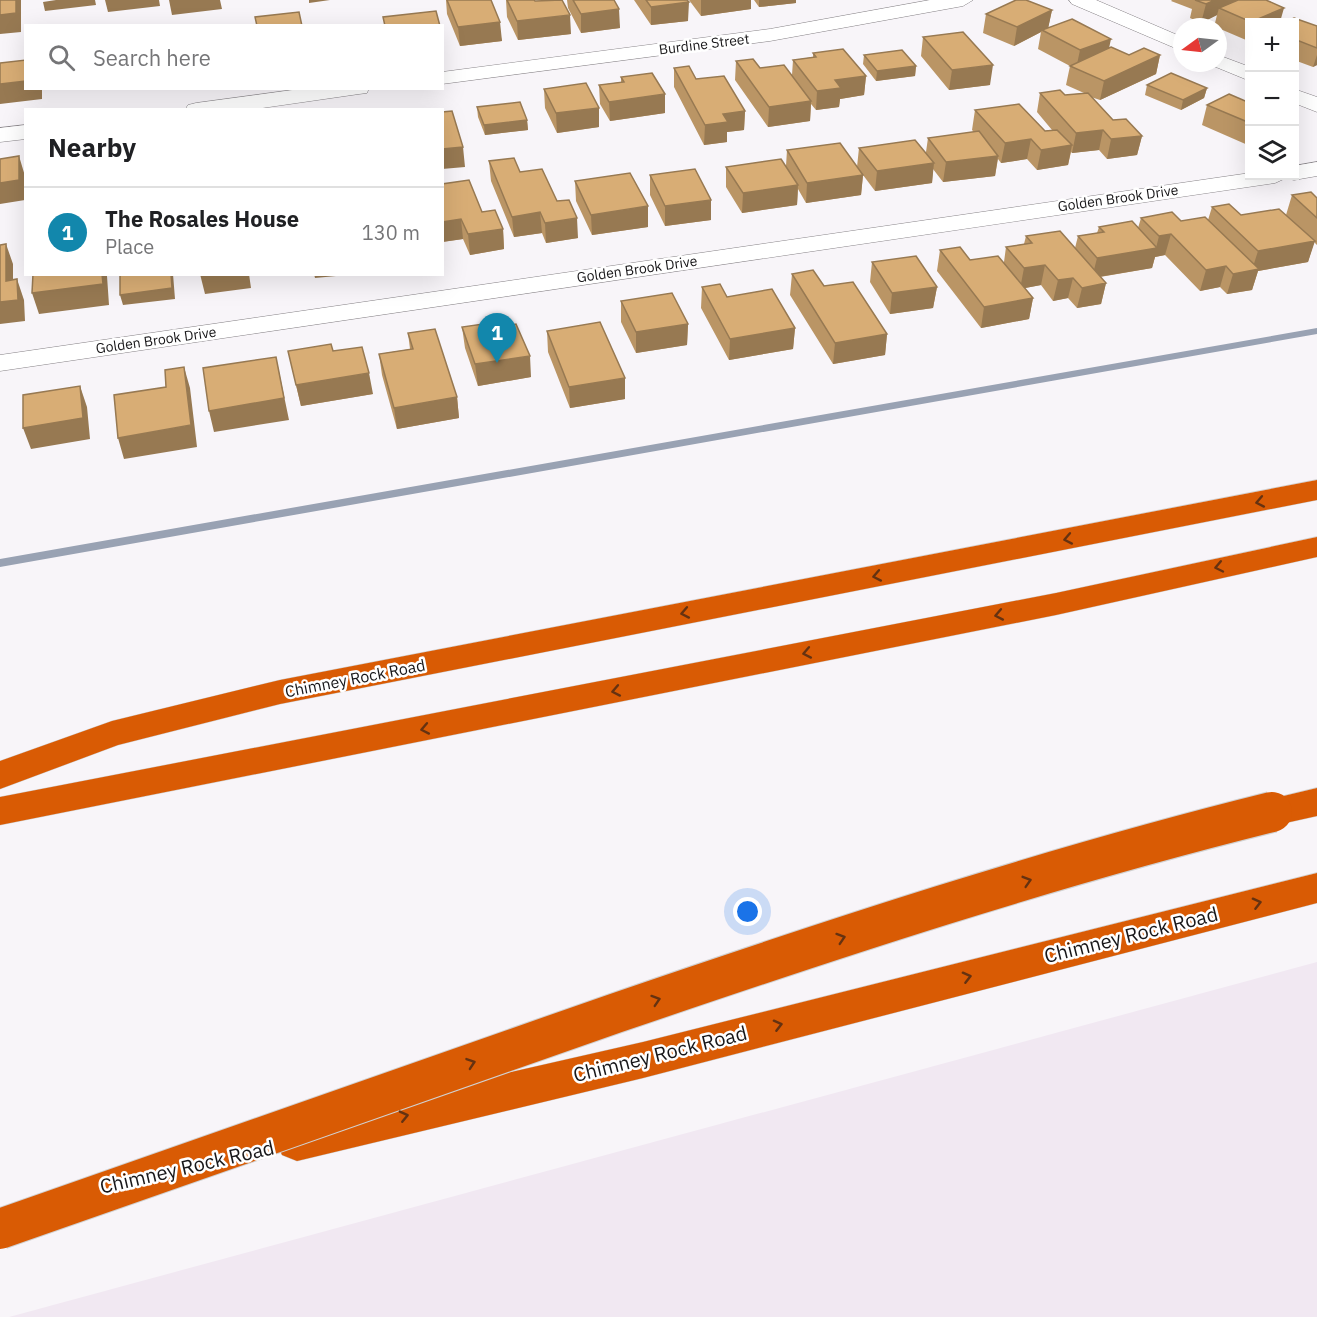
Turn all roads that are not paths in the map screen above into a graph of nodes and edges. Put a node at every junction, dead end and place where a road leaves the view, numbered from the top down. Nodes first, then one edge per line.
1 (963, 0) edge
2 (1079, 0) edge
3 (1173, 41) edge
4 (1227, 65) edge
5 (1245, 73) edge
6 (444, 78) edge
7 (344, 90) edge
8 (1299, 97) edge
9 (1317, 105) edge
10 (211, 108) edge
11 (24, 132) edge
12 (0, 135) edge
13 (1317, 169) edge
14 (1299, 171) edge
15 (1248, 180) edge
16 (0, 363) edge
17 (1317, 490) edge
18 (1317, 547) edge
19 (0, 775) edge
20 (1317, 802) edge
21 (0, 811) edge
22 (1317, 888) edge
23 (0, 1211) edge
24 (0, 1229) edge

1 - 6 street, Burdine Street
2 - 3 street
4 - 5 street
7 - 10 street
8 - 9 street
11 - 12 street
13 - 14 street
15 - 16 street, Golden Brook Drive
17 -> 19 highway, Chimney Rock Road
18 -> 21 highway
24 -> 20 highway, bridge
23 -> 22 highway, Chimney Rock Road

